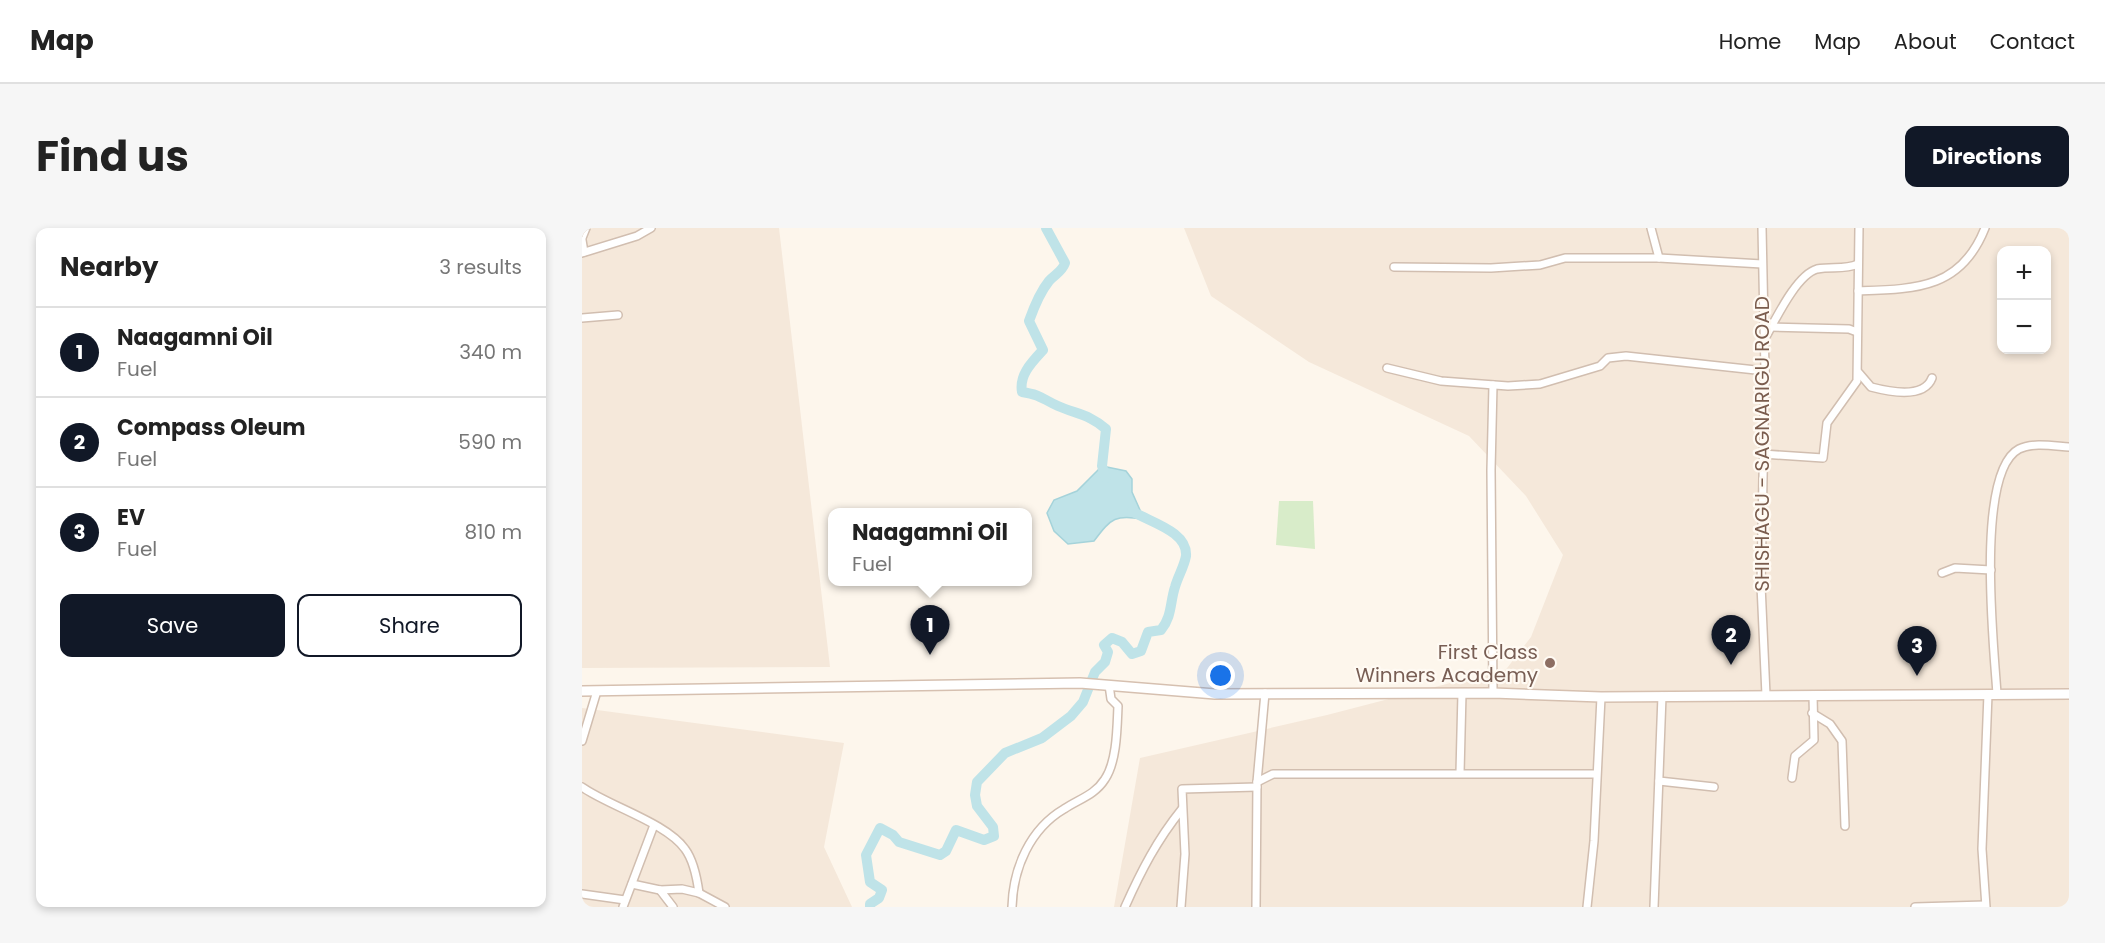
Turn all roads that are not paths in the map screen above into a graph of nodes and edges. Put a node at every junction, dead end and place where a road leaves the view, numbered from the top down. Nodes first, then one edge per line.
1 (586, 228) edge
2 (651, 228) edge
3 (1651, 228) edge
4 (1762, 228) edge
5 (1859, 228) edge
6 (1985, 228) edge
7 (582, 239) edge
8 (583, 253) edge
9 (1659, 258) junction
10 (1762, 264) junction
11 (1858, 264) junction
12 (1394, 267) dead end
13 (1858, 291) junction
14 (618, 315) dead end
15 (582, 318) edge
16 (1771, 327) junction
17 (1857, 332) junction
18 (1764, 339) junction
19 (1387, 368) dead end
20 (1858, 370) junction
21 (1765, 371) junction
22 (1932, 378) dead end
23 (1493, 385) junction
24 (2069, 447) edge
25 (1763, 454) junction
26 (1992, 570) junction
27 (1942, 573) dead end
28 (1109, 685) junction
29 (582, 691) edge
30 (597, 691) junction
31 (1265, 693) junction
32 (1462, 693) junction
33 (1493, 693) junction
34 (1993, 694) junction
35 (2069, 694) edge
36 (1766, 695) junction
37 (1813, 695) junction
38 (1662, 696) junction
39 (1601, 697) junction
40 (1812, 713) junction
41 (582, 741) edge
42 (1259, 766) junction
43 (1460, 773) junction
44 (1273, 774) junction
45 (1596, 774) junction
46 (1792, 778) dead end
47 (1659, 782) junction
48 (1257, 785) junction
49 (582, 787) edge
50 (1714, 787) dead end
51 (1182, 809) junction
52 (654, 825) junction
53 (1845, 826) dead end
54 (632, 884) junction
55 (660, 890) junction
56 (699, 893) junction
57 (582, 894) edge
58 (624, 904) edge
59 (1985, 906) edge
60 (673, 907) edge
61 (726, 907) edge
62 (1012, 907) edge
63 (1125, 907) edge
64 (1181, 907) edge
65 (1256, 907) edge
66 (1587, 907) edge
67 (1654, 907) edge
68 (1915, 907) edge

1 - 7 street
2 - 8 street
3 - 9 street
4 - 10 street, SHISHAGU - SAGNARIGU ROAD
5 - 11 street
6 - 13 street
7 - 8 street
9 - 10 street
9 - 12 street
10 - 18 street, SHISHAGU - SAGNARIGU ROAD
11 - 13 street
11 - 16 street
13 - 17 street
14 - 15 street
16 - 17 street
16 - 18 street
17 - 20 street
18 - 21 street, SHISHAGU - SAGNARIGU ROAD
19 - 23 street
20 - 22 street
20 - 25 street
21 - 23 street
21 - 25 street, SHISHAGU - SAGNARIGU ROAD
23 - 33 street
24 - 26 street
25 - 36 street, SHISHAGU - SAGNARIGU ROAD
26 - 27 street
26 - 34 street
28 - 30 main road
28 - 31 main road
28 - 62 street
29 - 30 main road
30 - 41 street
31 - 32 main road
31 - 42 street
32 - 33 main road
32 - 43 street
33 - 39 main road
34 - 35 main road
34 - 37 main road
34 - 59 street
36 - 37 main road
36 - 38 main road
37 - 40 street
38 - 39 main road
38 - 47 street
39 - 45 street
40 - 46 street
40 - 53 street
42 - 44 street
42 - 48 street
43 - 44 street
43 - 45 street
44 - 48 street
45 - 66 street
47 - 50 street
47 - 67 street
48 - 51 street
48 - 65 street
49 - 52 street
51 - 63 street
51 - 64 street
52 - 54 street
52 - 56 street
54 - 55 street
54 - 58 street
55 - 56 street
55 - 60 street
56 - 61 street
57 - 58 street
59 - 68 street

